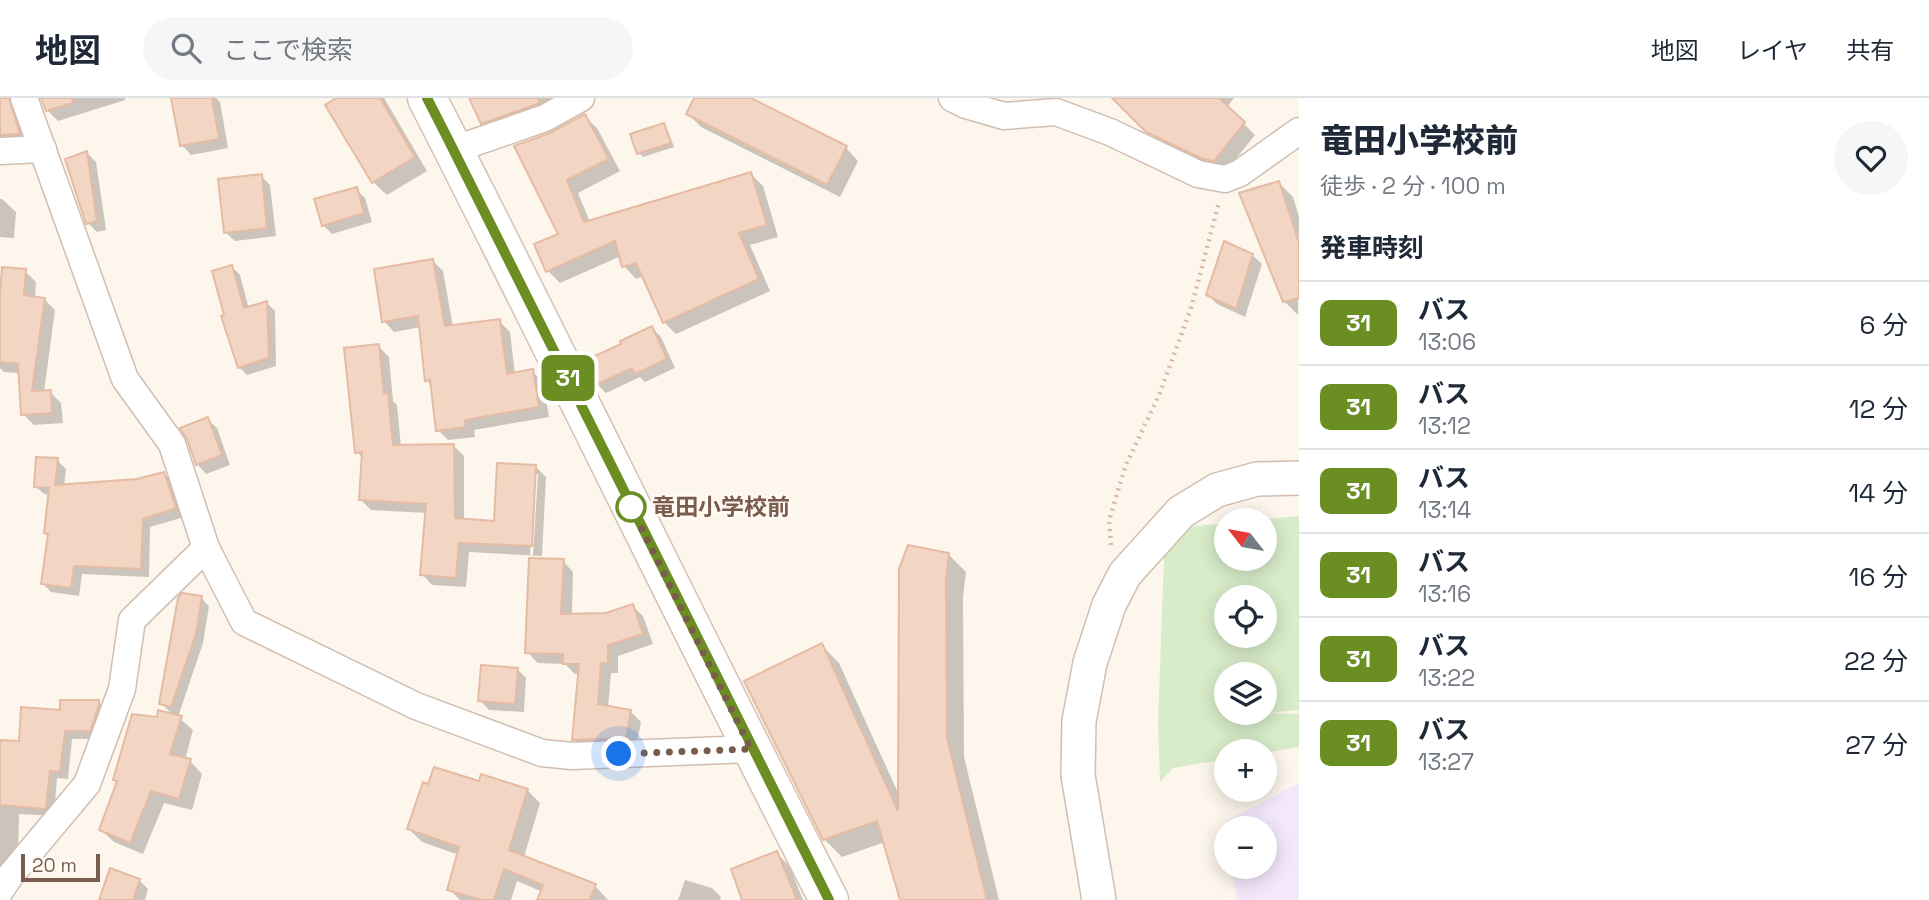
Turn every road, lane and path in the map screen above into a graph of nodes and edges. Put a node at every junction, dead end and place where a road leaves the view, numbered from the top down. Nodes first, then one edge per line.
1 (24, 98) edge
2 (427, 98) edge
3 (581, 98) edge
4 (952, 98) edge
5 (1024, 106) edge
6 (1299, 131) edge
7 (43, 149) junction
8 (453, 150) junction
9 (0, 151) edge
10 (1225, 179) junction
11 (1299, 478) edge
12 (206, 548) junction
13 (1125, 574) junction
14 (751, 749) junction
15 (0, 891) edge
16 (829, 900) edge
17 (1099, 900) edge

1 - 7 street
2 - 8 main road
3 - 8 street
4 - 5 street
5 - 10 street
6 - 10 street
7 - 9 street
7 - 12 street
8 - 14 main road
10 - 13 path
11 - 13 street
12 - 14 street
12 - 15 street
13 - 17 street
14 - 16 main road

